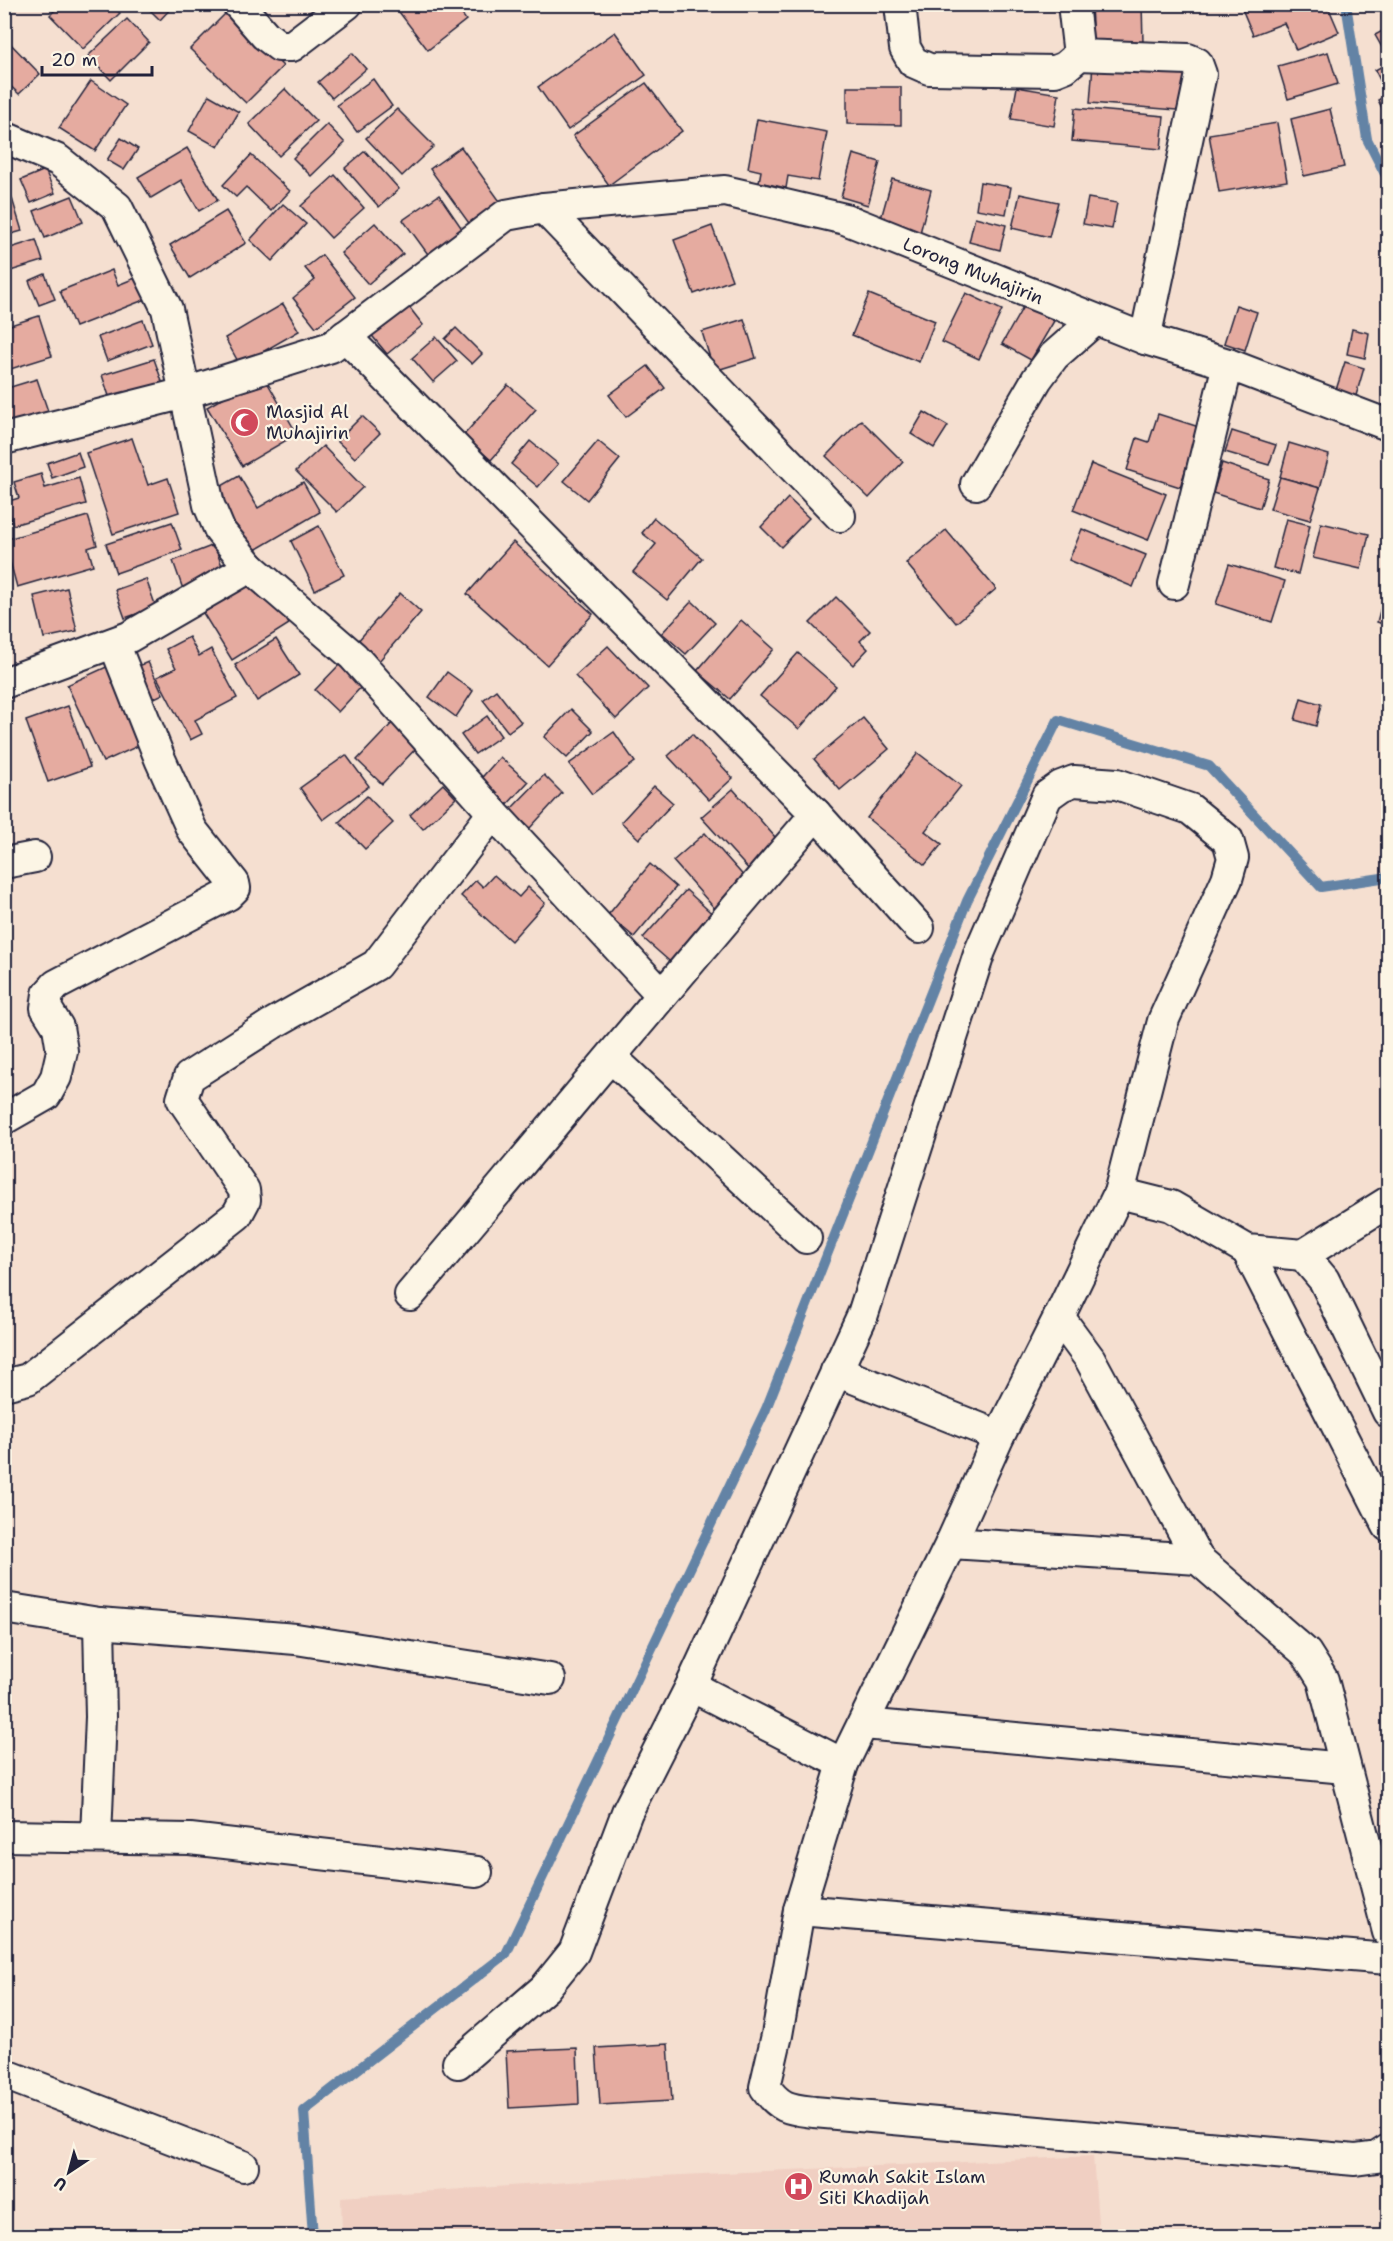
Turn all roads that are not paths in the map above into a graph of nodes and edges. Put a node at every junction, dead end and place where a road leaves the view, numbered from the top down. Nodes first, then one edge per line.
1 (238, 4) edge
2 (347, 4) edge
3 (900, 4) edge
4 (1073, 4) edge
5 (1079, 55) junction
6 (4, 137) edge
7 (544, 208) junction
8 (1095, 320) junction
9 (345, 336) junction
10 (1145, 339) junction
11 (1228, 364) junction
12 (185, 393) junction
13 (1389, 425) edge
14 (4, 440) edge
15 (976, 484) dead end
16 (840, 516) dead end
17 (250, 567) junction
18 (1174, 584) dead end
19 (114, 643) junction
20 (4, 683) edge
21 (493, 813) junction
22 (816, 814) junction
23 (35, 857) dead end
24 (4, 863) edge
25 (919, 927) dead end
26 (662, 994) junction
27 (612, 1058) junction
28 (4, 1119) edge
29 (1119, 1193) junction
30 (1389, 1202) edge
31 (806, 1238) dead end
32 (1247, 1250) junction
33 (1304, 1255) junction
34 (410, 1295) dead end
35 (1059, 1317) junction
36 (836, 1371) junction
37 (4, 1386) edge
38 (1389, 1412) edge
39 (999, 1436) junction
40 (1389, 1526) edge
41 (951, 1543) junction
42 (1198, 1559) junction
43 (4, 1608) edge
44 (99, 1623) junction
45 (550, 1679) dead end
46 (691, 1686) junction
47 (864, 1724) junction
48 (843, 1764) junction
49 (1345, 1768) junction
50 (4, 1836) edge
51 (96, 1837) junction
52 (477, 1872) dead end
53 (800, 1910) junction
54 (1389, 1932) edge
55 (1389, 1959) edge
56 (458, 2062) dead end
57 (4, 2074) edge
58 (1389, 2150) edge
59 (243, 2166) dead end

1 - 2 street
3 - 5 street
4 - 5 street
5 - 10 street
6 - 12 street
7 - 8 street, Lorong Muhajirin
7 - 9 street, Lorong Muhajirin
7 - 16 street
8 - 10 street, Lorong Muhajirin
8 - 15 street
9 - 12 street, Lorong Muhajirin
9 - 22 street
10 - 11 street, Lorong Muhajirin
11 - 13 street, Lorong Muhajirin
11 - 18 street
12 - 14 street, Lorong Muhajirin
12 - 17 street
17 - 19 street
17 - 21 street
19 - 20 street
19 - 28 street
21 - 26 street
21 - 37 street
22 - 25 street
22 - 26 street
23 - 24 street
26 - 27 street
27 - 31 street
27 - 34 street
29 - 32 street
29 - 35 street
29 - 36 street
30 - 33 street
32 - 33 street
32 - 40 street
33 - 38 street
35 - 39 street
35 - 42 street
36 - 39 street
36 - 46 street
39 - 41 street
41 - 42 street
41 - 47 street
42 - 49 street
43 - 44 street
44 - 45 street
44 - 51 street
46 - 48 street
46 - 56 street
47 - 48 street
47 - 49 street
48 - 53 street
49 - 54 street
50 - 51 street
51 - 52 street
53 - 55 street
53 - 58 street
57 - 59 street

